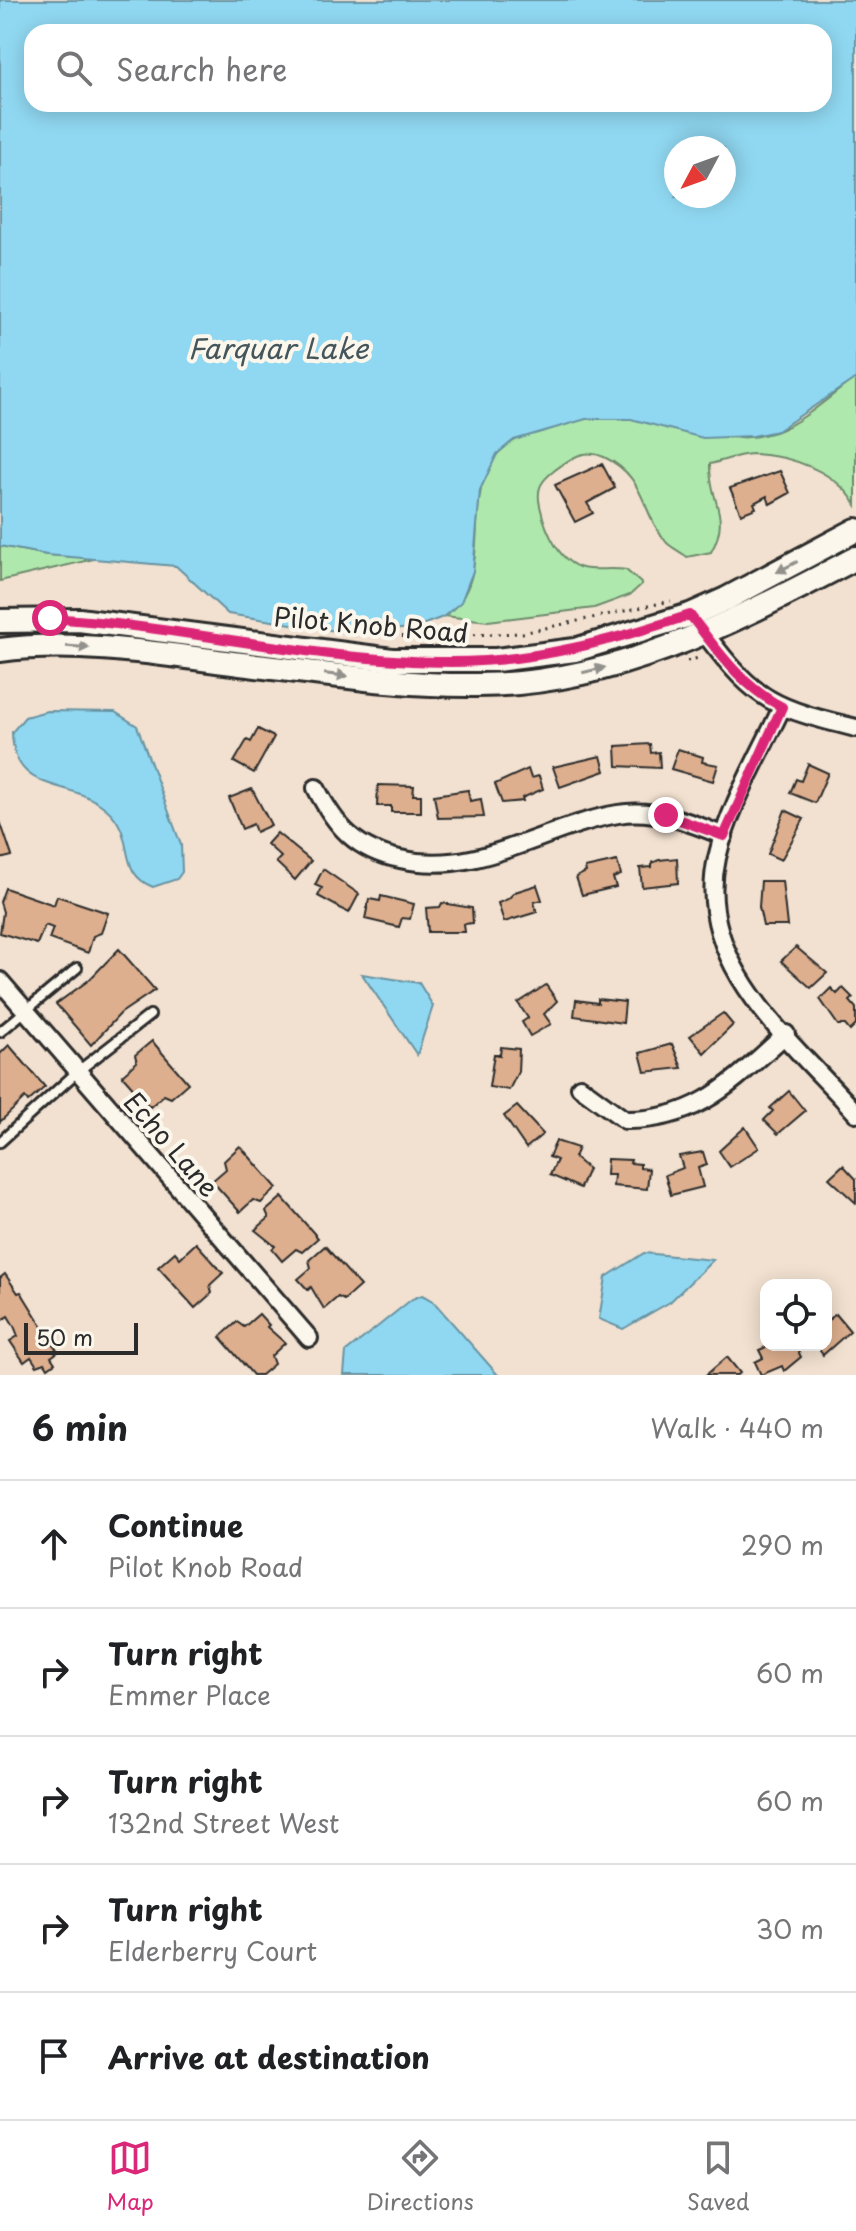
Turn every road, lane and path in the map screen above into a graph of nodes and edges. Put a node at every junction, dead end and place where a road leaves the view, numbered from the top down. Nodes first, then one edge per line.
1 (856, 530) edge
2 (856, 558) edge
3 (685, 607) junction
4 (0, 621) edge
5 (347, 635) dead end
6 (706, 635) junction
7 (0, 650) edge
8 (782, 707) junction
9 (856, 728) edge
10 (316, 788) dead end
11 (724, 836) junction
12 (77, 968) dead end
13 (0, 981) edge
14 (25, 1011) junction
15 (150, 1015) dead end
16 (0, 1032) edge
17 (786, 1034) junction
18 (77, 1072) junction
19 (580, 1087) dead end
20 (856, 1113) edge
21 (0, 1142) edge
22 (309, 1338) dead end

1 -> 3 main road, Pilot Knob Road
2 - 6 main road, Pilot Knob Road
3 - 4 main road, Pilot Knob Road
3 - 5 path
3 - 6 main road
7 -> 6 main road, Pilot Knob Road
6 - 8 street
8 - 9 street
8 - 11 street
10 - 11 street
11 - 17 street
12 - 14 lane
13 - 14 street, Echo Lane
14 - 16 lane
14 - 18 street, Echo Lane
15 - 18 lane
17 - 19 street
17 - 20 street
18 - 21 lane
18 - 22 street, Echo Lane

